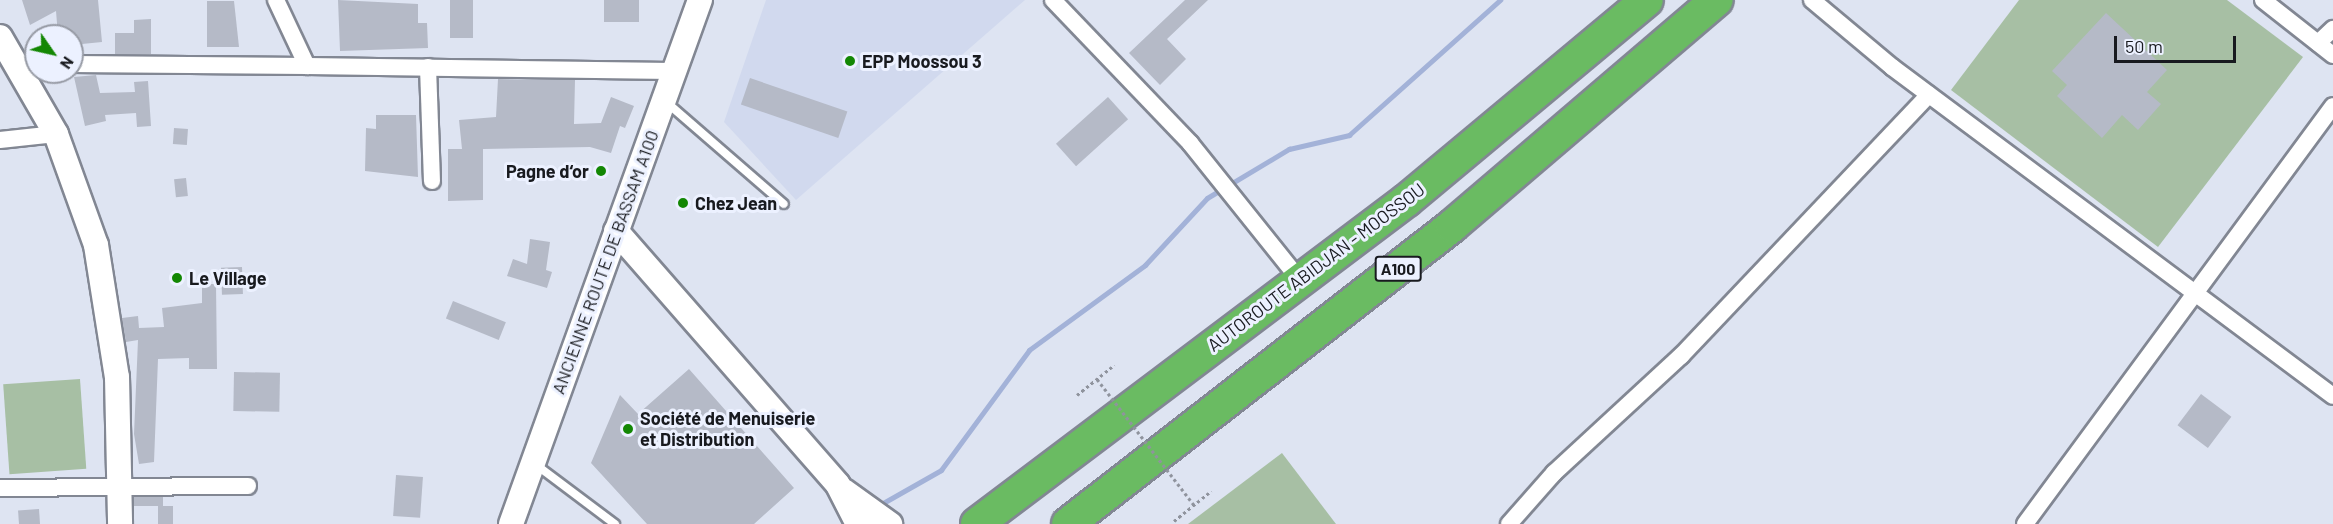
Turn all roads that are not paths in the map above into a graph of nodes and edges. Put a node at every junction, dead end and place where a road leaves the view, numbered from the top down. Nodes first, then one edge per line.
1 (276, 0) edge
2 (700, 0) edge
3 (1053, 0) edge
4 (1647, 0) edge
5 (1717, 0) edge
6 (1812, 0) edge
7 (2263, 0) edge
8 (2333, 29) edge
9 (0, 37) edge
10 (2318, 43) junction
11 (2333, 55) edge
12 (24, 61) edge
13 (84, 64) edge
14 (307, 66) junction
15 (428, 67) junction
16 (672, 72) junction
17 (35, 84) edge
18 (1929, 94) junction
19 (662, 99) junction
20 (2333, 106) edge
21 (56, 134) junction
22 (0, 140) edge
23 (432, 181) dead end
24 (784, 204) dead end
25 (616, 231) junction
26 (1299, 279) junction
27 (2194, 293) junction
28 (2333, 396) edge
29 (534, 464) junction
30 (838, 485) junction
31 (249, 486) dead end
32 (0, 488) edge
33 (120, 488) junction
34 (120, 524) edge
35 (512, 524) edge
36 (615, 524) edge
37 (858, 524) edge
38 (890, 524) edge
39 (977, 524) edge
40 (1068, 524) edge
41 (1509, 524) edge
42 (2025, 524) edge

1 - 14 street
2 - 16 street, ANCIENNE ROUTE DE BASSAM A100
3 - 26 street
4 - 26 highway, AUTOROUTE ABIDJAN - MOOSSOU / A100
5 - 40 highway, A100
6 - 18 street
7 - 10 street
8 - 10 street
9 - 12 street
10 - 11 street
13 - 14 street
14 - 15 street
15 - 16 street
15 - 23 street
16 - 19 street, ANCIENNE ROUTE DE BASSAM A100
17 - 21 street
18 - 27 street
18 - 41 street
19 - 24 lane
19 - 25 street, ANCIENNE ROUTE DE BASSAM A100
20 - 27 street
21 - 22 street
21 - 33 street
25 - 29 street, ANCIENNE ROUTE DE BASSAM A100
25 - 30 street
26 - 39 highway, AUTOROUTE ABIDJAN - MOOSSOU / A100
27 - 28 street
27 - 42 street
29 - 35 street, ANCIENNE ROUTE DE BASSAM A100
29 - 36 lane
30 - 37 street
30 - 38 street
31 - 33 street
32 - 33 street
33 - 34 street

